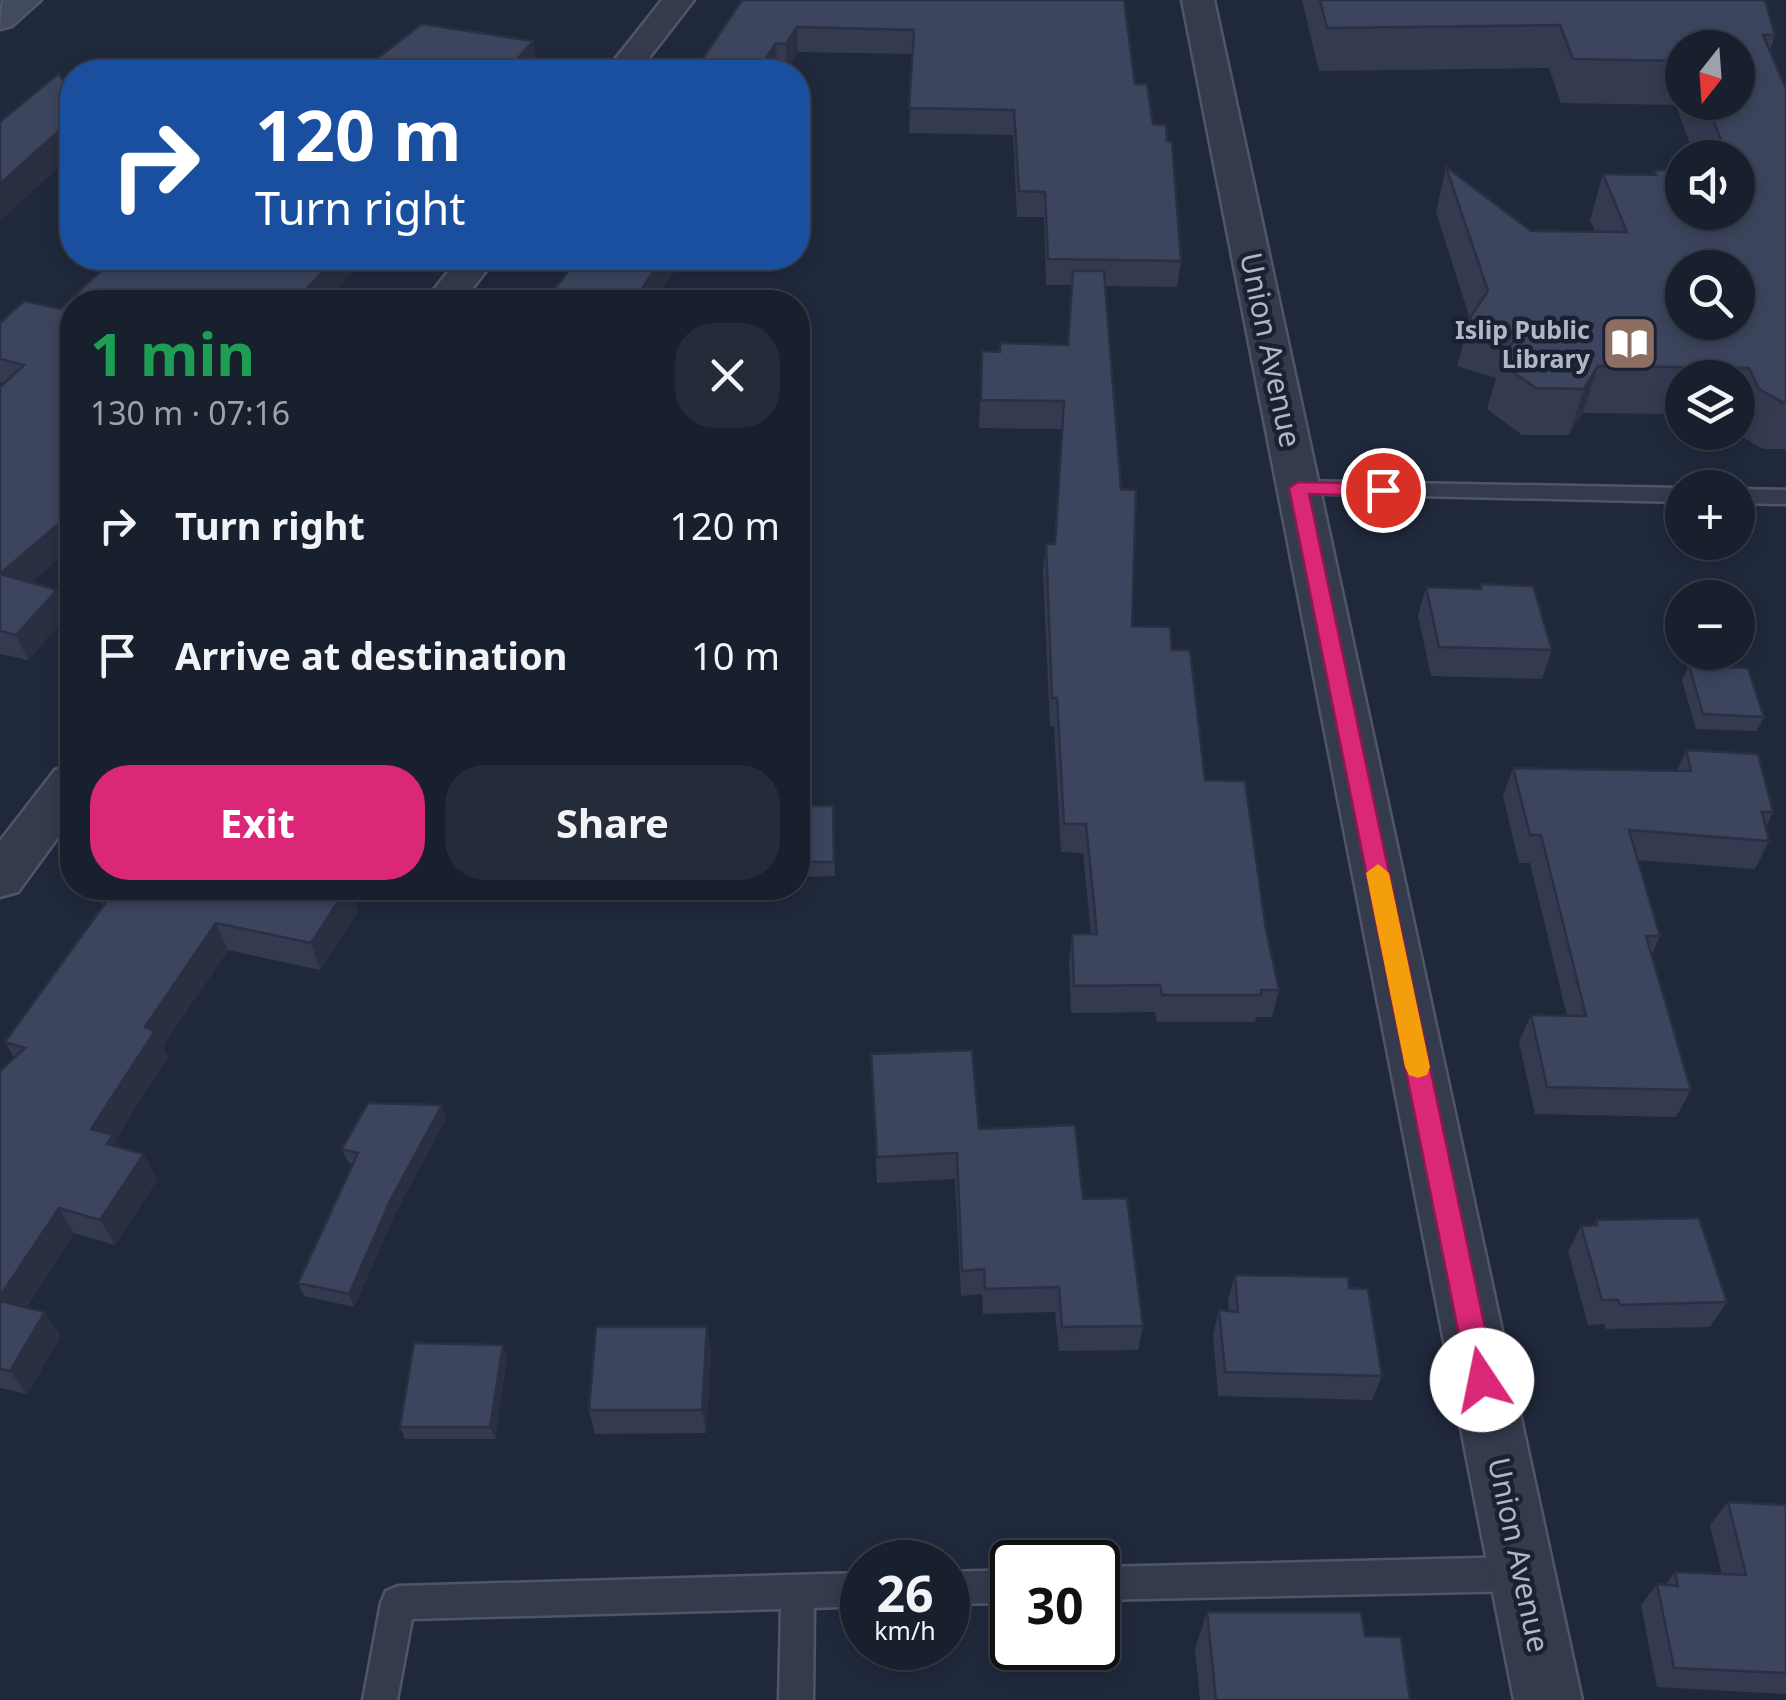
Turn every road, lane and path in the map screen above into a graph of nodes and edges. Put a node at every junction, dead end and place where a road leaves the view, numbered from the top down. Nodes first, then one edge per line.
1 (24, 0) edge
2 (678, 0) edge
3 (1198, 0) edge
4 (0, 19) edge
5 (631, 60) edge
6 (469, 270) edge
7 (453, 290) edge
8 (1298, 488) junction
9 (1665, 495) edge
10 (1755, 496) edge
11 (1786, 497) edge
12 (60, 799) edge
13 (0, 878) edge
14 (1522, 1574) junction
15 (1120, 1583) edge
16 (840, 1591) edge
17 (798, 1592) junction
18 (380, 1700) edge
19 (796, 1700) edge
20 (1548, 1700) edge

1 - 4 street
2 - 5 street
3 - 8 street, Union Avenue
6 - 7 street
8 - 9 lane
8 - 14 street, Union Avenue
10 - 11 lane
12 - 13 street
14 - 15 lane
14 - 20 street, Union Avenue
16 - 17 lane
17 - 18 lane
17 - 19 lane

